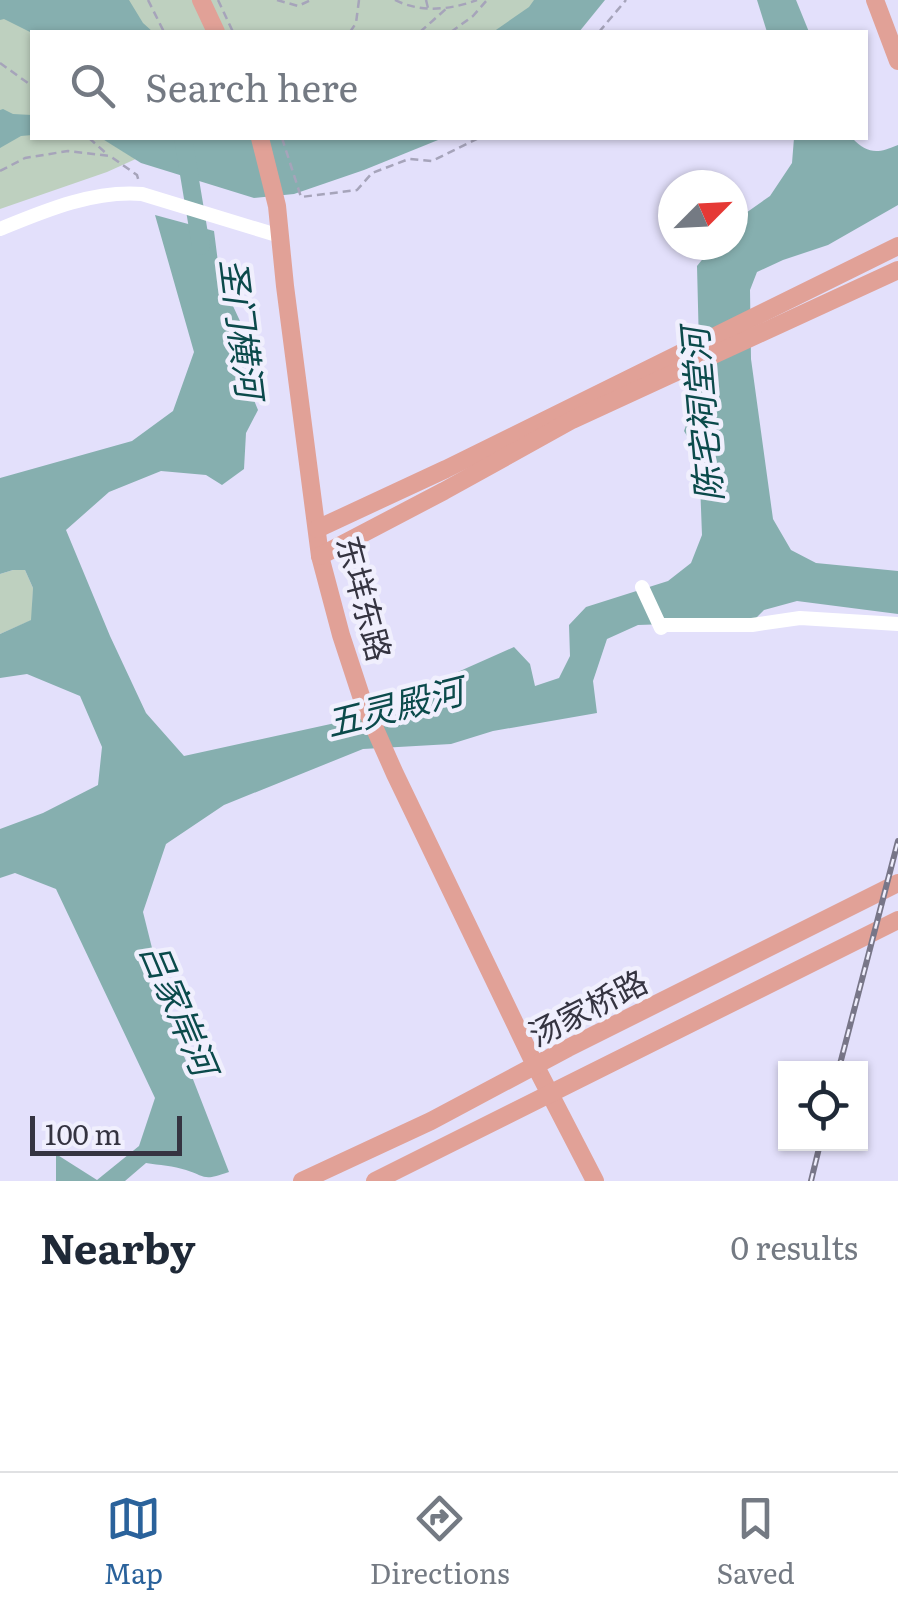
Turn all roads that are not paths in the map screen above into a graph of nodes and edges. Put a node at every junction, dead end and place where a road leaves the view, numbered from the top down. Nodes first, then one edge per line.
1 (201, 0) edge
2 (875, 0) edge
3 (215, 30) edge
4 (898, 61) edge
5 (260, 140) edge
6 (0, 229) edge
7 (280, 236) junction
8 (898, 246) edge
9 (898, 270) edge
10 (687, 358) junction
11 (317, 529) junction
12 (320, 556) junction
13 (642, 588) dead end
14 (898, 624) edge
15 (898, 884) edge
16 (898, 920) edge
17 (535, 1065) junction
18 (550, 1094) junction
19 (302, 1181) edge
20 (376, 1181) edge
21 (595, 1181) edge

1 - 3 main road
2 - 4 main road
5 - 7 main road, 东垟东路
6 - 7 street
7 - 11 main road, 东垟东路
8 - 10 main road
9 - 10 main road
10 - 11 main road
10 - 12 main road
11 - 12 main road, 东垟东路
12 - 17 main road, 东垟东路
13 - 14 street
15 - 17 main road, 汤家桥路
16 - 18 main road, 汤家桥路
17 - 18 main road, 东垟东路
17 - 19 main road, 汤家桥路
18 - 20 main road, 汤家桥路
18 - 21 main road, 东垟东路

